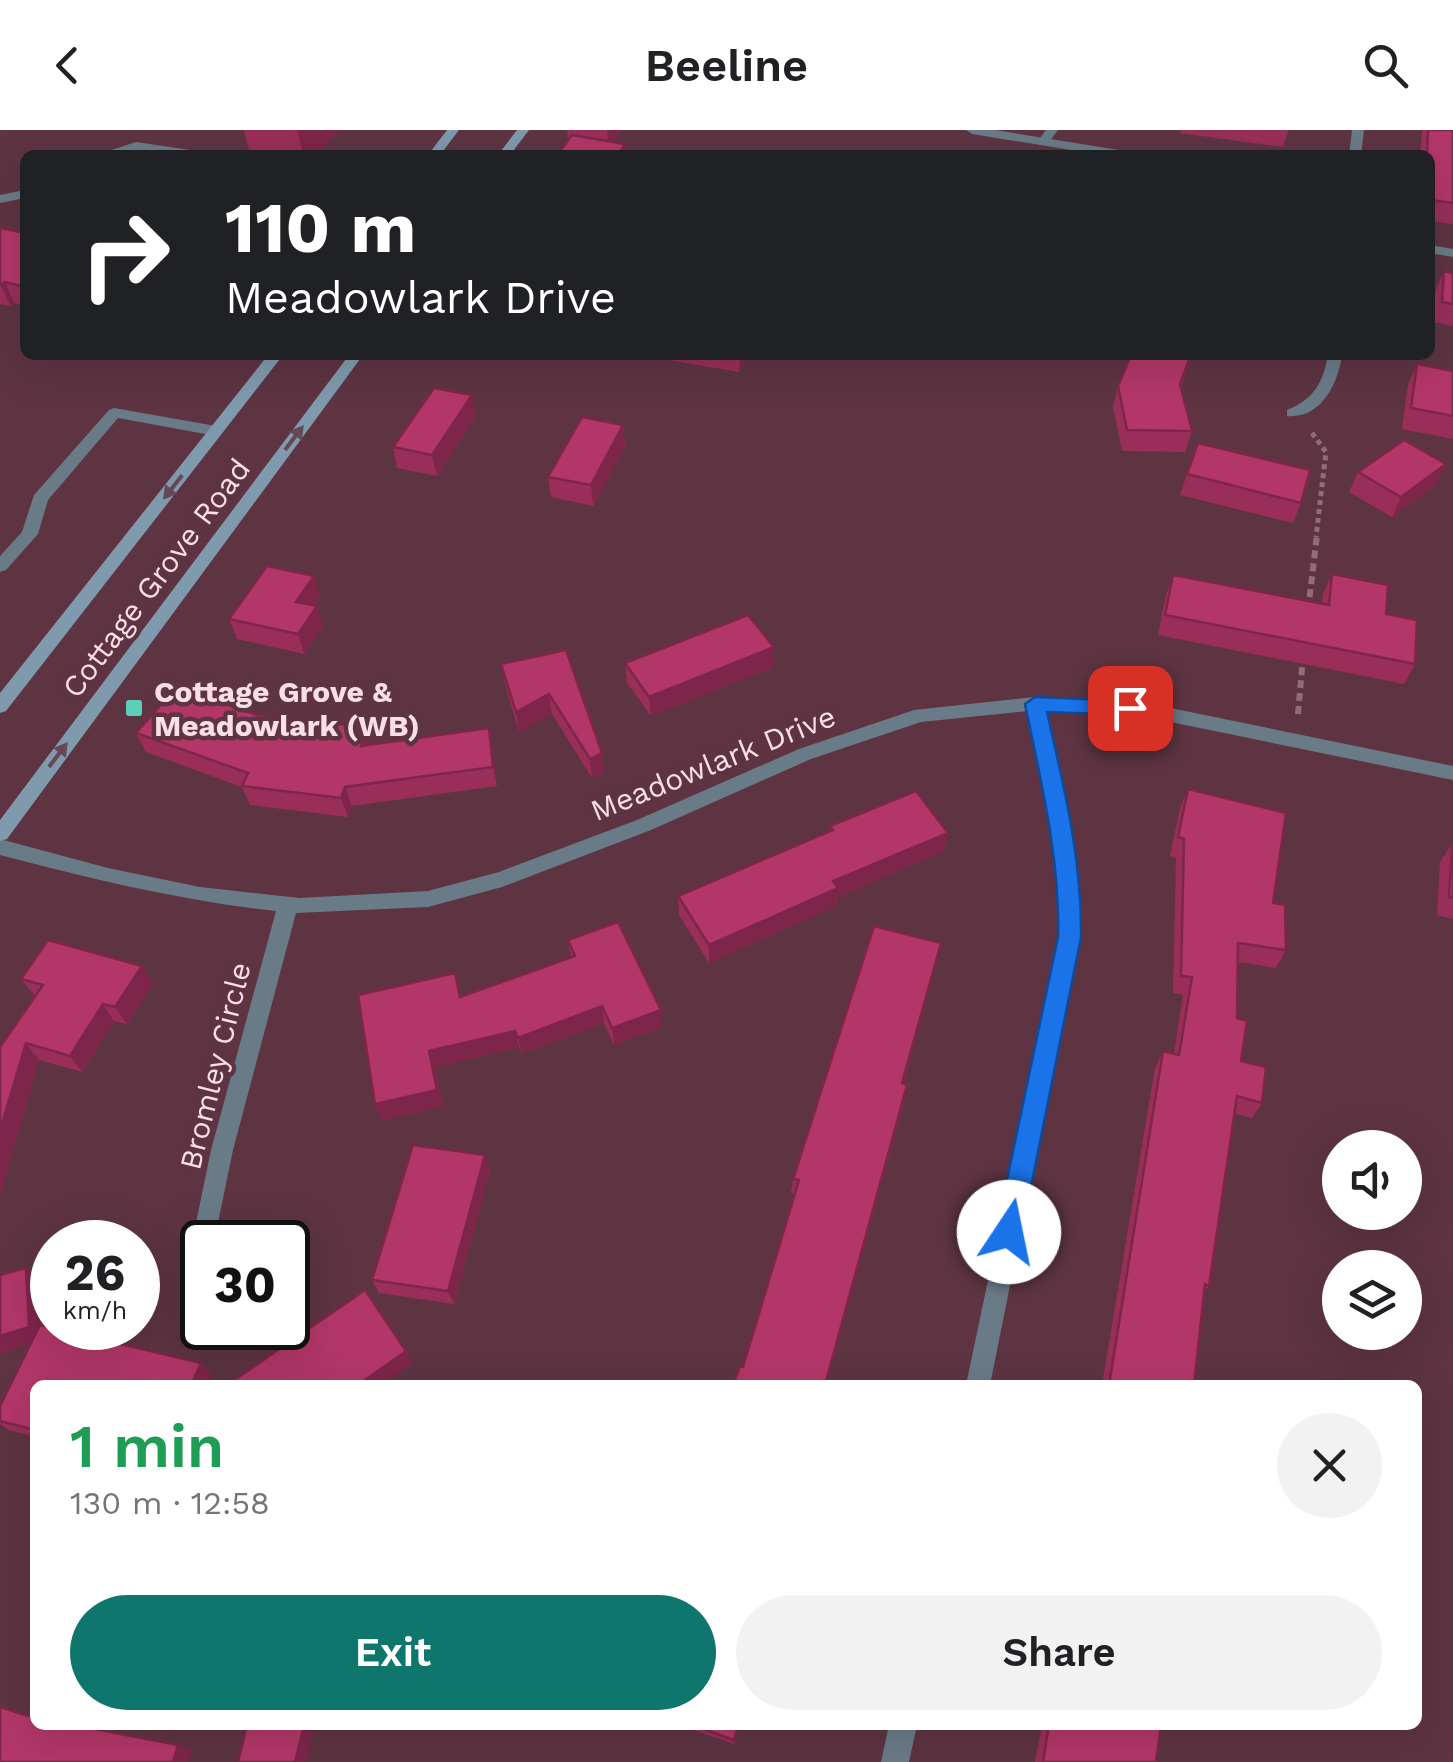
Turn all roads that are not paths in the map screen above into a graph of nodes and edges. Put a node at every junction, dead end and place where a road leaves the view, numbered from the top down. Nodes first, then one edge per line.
1 (453, 130) edge
2 (523, 130) edge
3 (972, 130) edge
4 (1052, 130) edge
5 (1042, 142) junction
6 (121, 150) edge
7 (164, 150) edge
8 (438, 150) edge
9 (508, 150) edge
10 (1093, 150) edge
11 (272, 360) edge
12 (352, 360) edge
13 (1334, 360) edge
14 (1292, 413) road end
15 (216, 432) junction
16 (0, 566) edge
17 (1035, 704) junction
18 (0, 706) edge
19 (1453, 773) edge
20 (0, 834) edge
21 (0, 847) edge
22 (288, 905) junction
23 (208, 1220) edge
24 (979, 1380) edge
25 (902, 1730) edge
26 (894, 1762) edge

1 - 8 main road
2 - 9 main road
3 - 5 street
4 - 5 street
5 - 10 street
6 - 7 street
11 - 15 main road, Cottage Grove Road
20 -> 12 main road, Cottage Grove Road
13 - 14 street
15 - 16 street
15 -> 18 main road, Cottage Grove Road
17 - 19 street, Meadowlark Drive
17 - 22 street, Meadowlark Drive
17 - 24 street
21 - 22 street, Meadowlark Drive
22 - 23 street, Bromley Circle
25 - 26 street

